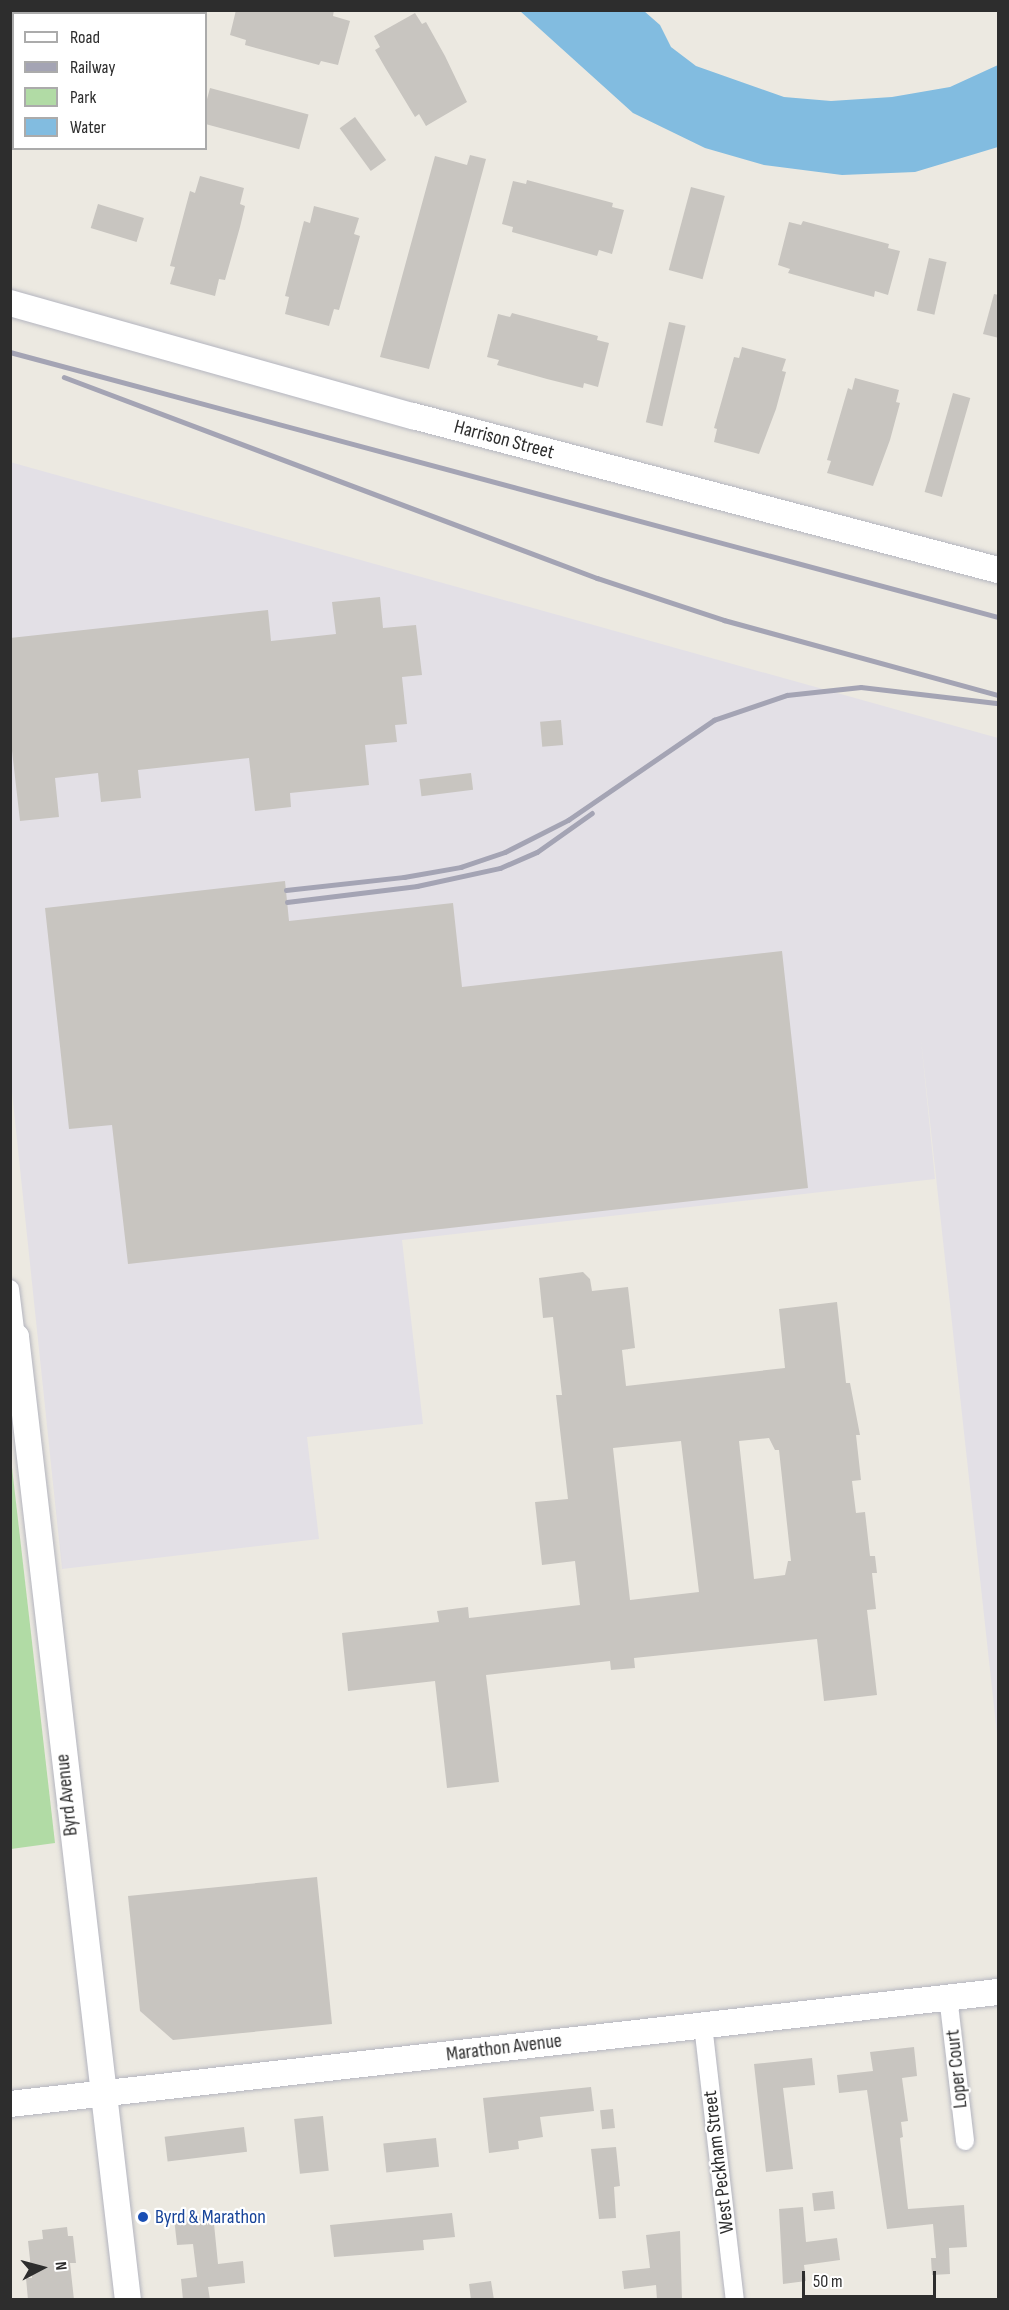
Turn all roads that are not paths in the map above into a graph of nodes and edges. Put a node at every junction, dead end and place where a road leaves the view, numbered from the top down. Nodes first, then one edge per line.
1 (10, 303) edge
2 (999, 570) edge
3 (10, 1289) edge
4 (13, 1337) edge
5 (999, 1992) edge
6 (948, 1996) junction
7 (703, 2025) junction
8 (104, 2093) junction
9 (10, 2104) edge
10 (965, 2141) dead end
11 (128, 2300) edge
12 (735, 2300) edge

1 - 2 street, Harrison Street
3 - 4 street, Byrd Avenue
4 - 8 street, Byrd Avenue
5 - 6 street, Marathon Avenue
6 - 7 street, Marathon Avenue
6 - 10 street, Loper Court
7 - 8 street, Marathon Avenue
7 - 12 street, West Peckham Street
8 - 9 street, Marathon Avenue
8 - 11 street, Byrd Avenue

